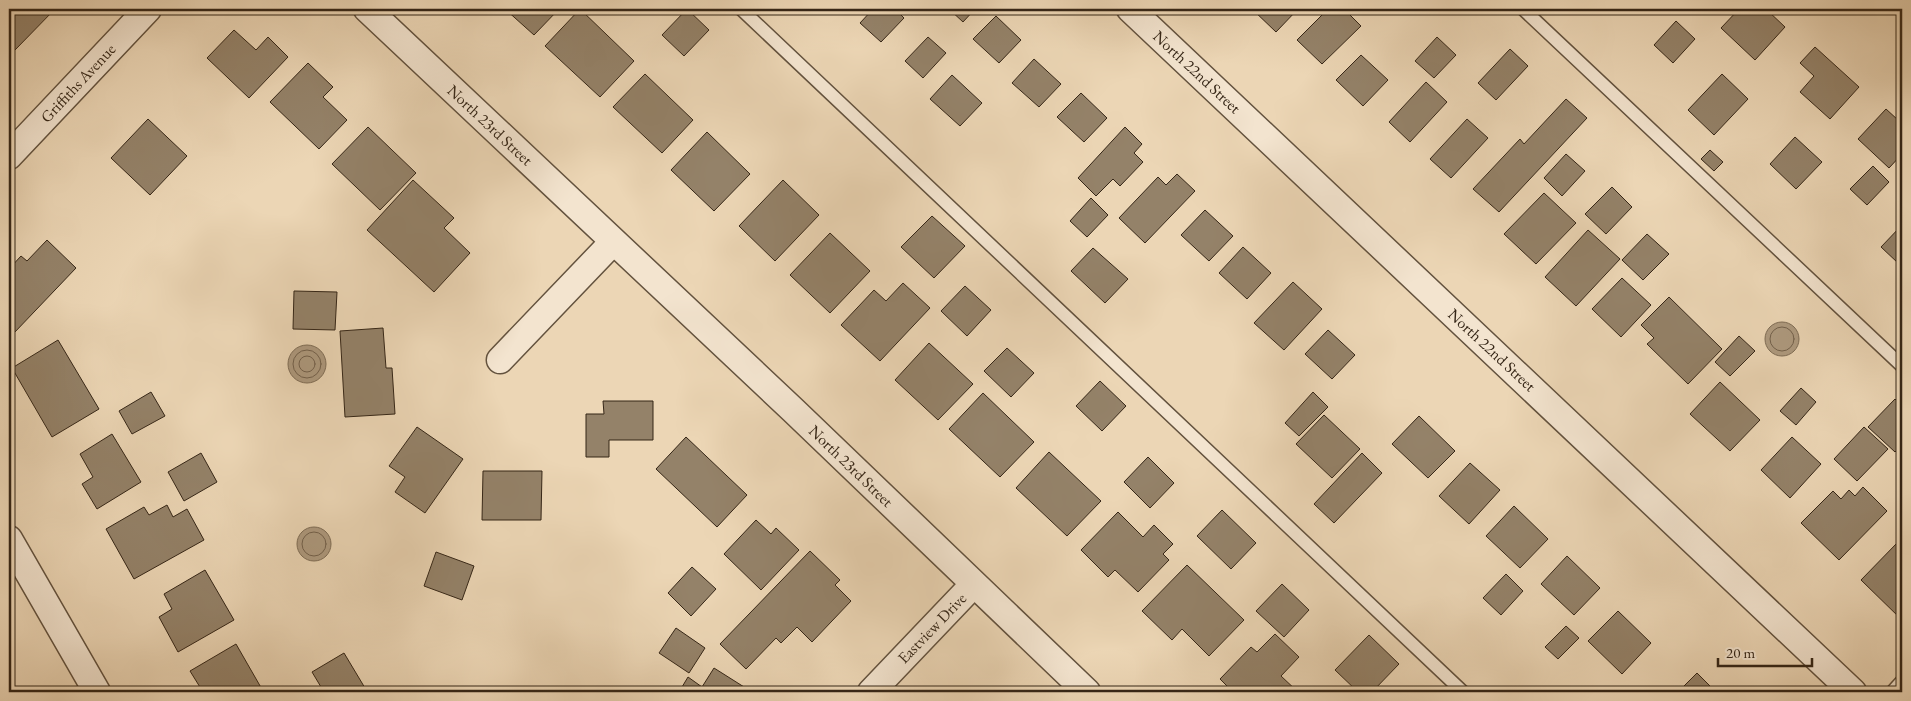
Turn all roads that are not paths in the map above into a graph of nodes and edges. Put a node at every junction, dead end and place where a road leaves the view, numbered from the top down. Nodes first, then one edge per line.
1 (148, 9) edge
2 (367, 9) edge
3 (742, 9) edge
4 (1130, 9) edge
5 (1523, 9) edge
6 (9, 156) edge
7 (612, 242) junction
8 (500, 360) dead end
9 (1902, 366) edge
10 (9, 539) edge
11 (973, 584) junction
12 (1902, 681) edge
13 (98, 692) edge
14 (870, 692) edge
15 (1087, 692) edge
16 (1464, 692) edge
17 (1853, 692) edge
18 (1892, 692) edge

1 - 6 street, Griffiths Avenue
2 - 7 street, North 23rd Street
3 - 16 lane
4 - 17 street, North 22nd Street
5 - 9 lane
7 - 8 street
7 - 11 street, North 23rd Street
10 - 13 street
11 - 14 street, Eastview Drive
11 - 15 street, North 23rd Street
12 - 18 lane

